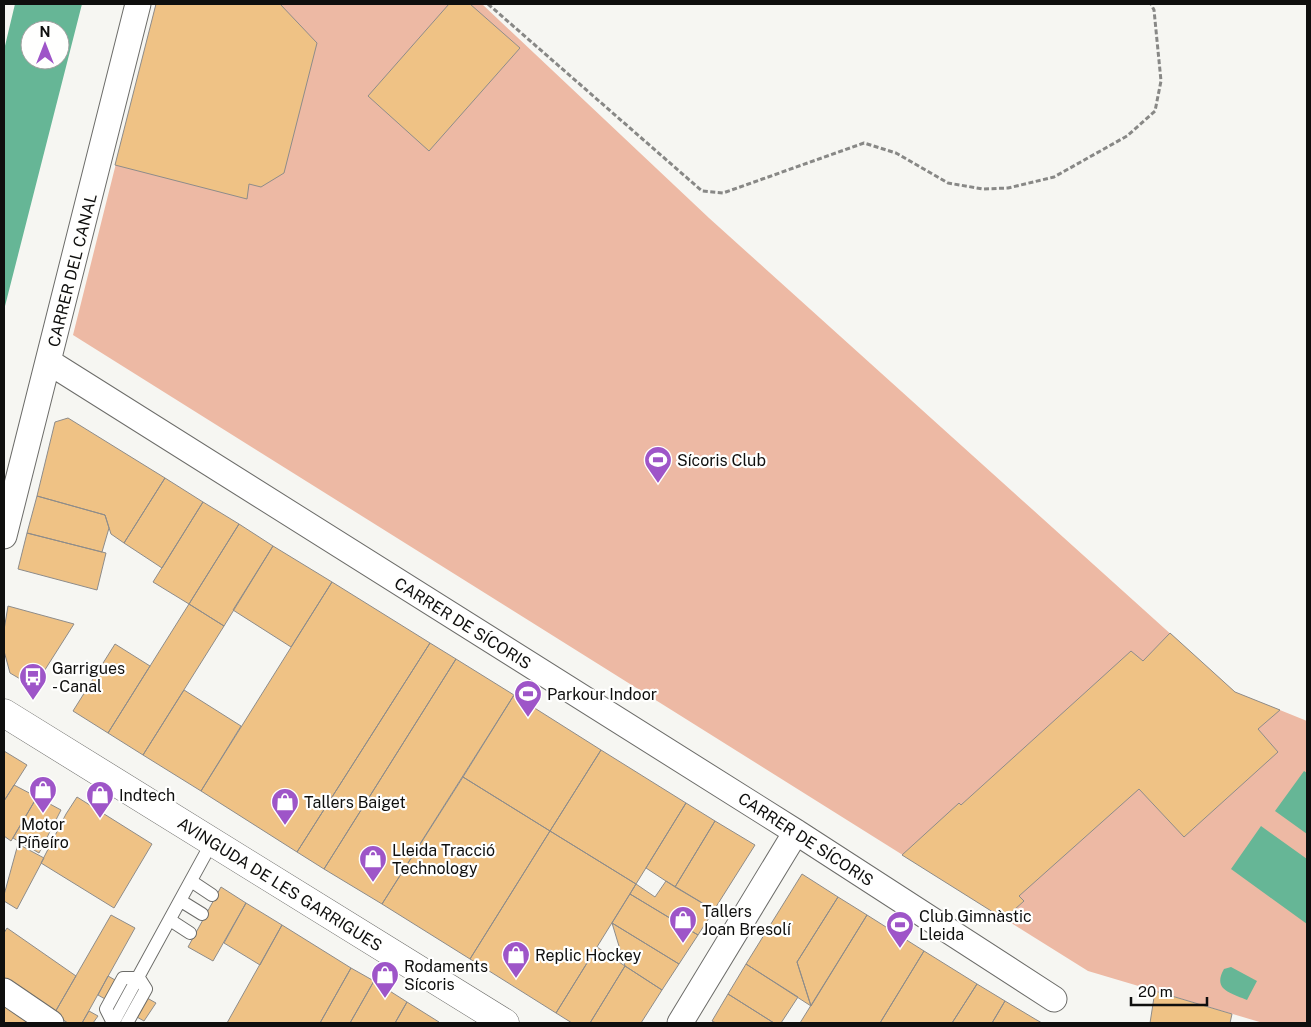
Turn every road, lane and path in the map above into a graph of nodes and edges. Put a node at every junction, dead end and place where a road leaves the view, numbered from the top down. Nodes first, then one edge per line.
1 (138, 4) edge
2 (488, 4) edge
3 (1151, 4) edge
4 (49, 362) junction
5 (4, 536) edge
6 (4, 712) edge
7 (796, 832) junction
8 (212, 842) junction
9 (192, 881) junction
10 (212, 895) dead end
11 (181, 901) junction
12 (202, 914) dead end
13 (170, 920) junction
14 (190, 933) dead end
15 (139, 978) junction
16 (4, 991) edge
17 (1054, 999) dead end
18 (51, 1023) edge
19 (113, 1023) edge
20 (123, 1023) edge
21 (127, 1023) edge
22 (505, 1023) edge
23 (680, 1023) edge

1 - 4 street, CARRER DEL CANAL
2 - 3 path
4 - 5 street, CARRER DEL CANAL
4 - 7 street, CARRER DE SÍCORIS
6 - 8 main road, AVINGUDA DE LES GARRIGUES
7 - 17 street, CARRER DE SÍCORIS
7 - 23 street
8 - 9 lane
8 - 22 main road, AVINGUDA DE LES GARRIGUES
9 - 10 lane
9 - 11 lane
11 - 12 lane
11 - 13 lane
13 - 14 lane
13 - 15 lane
15 - 19 lane
15 - 21 lane
16 - 18 street
19 - 20 lane

